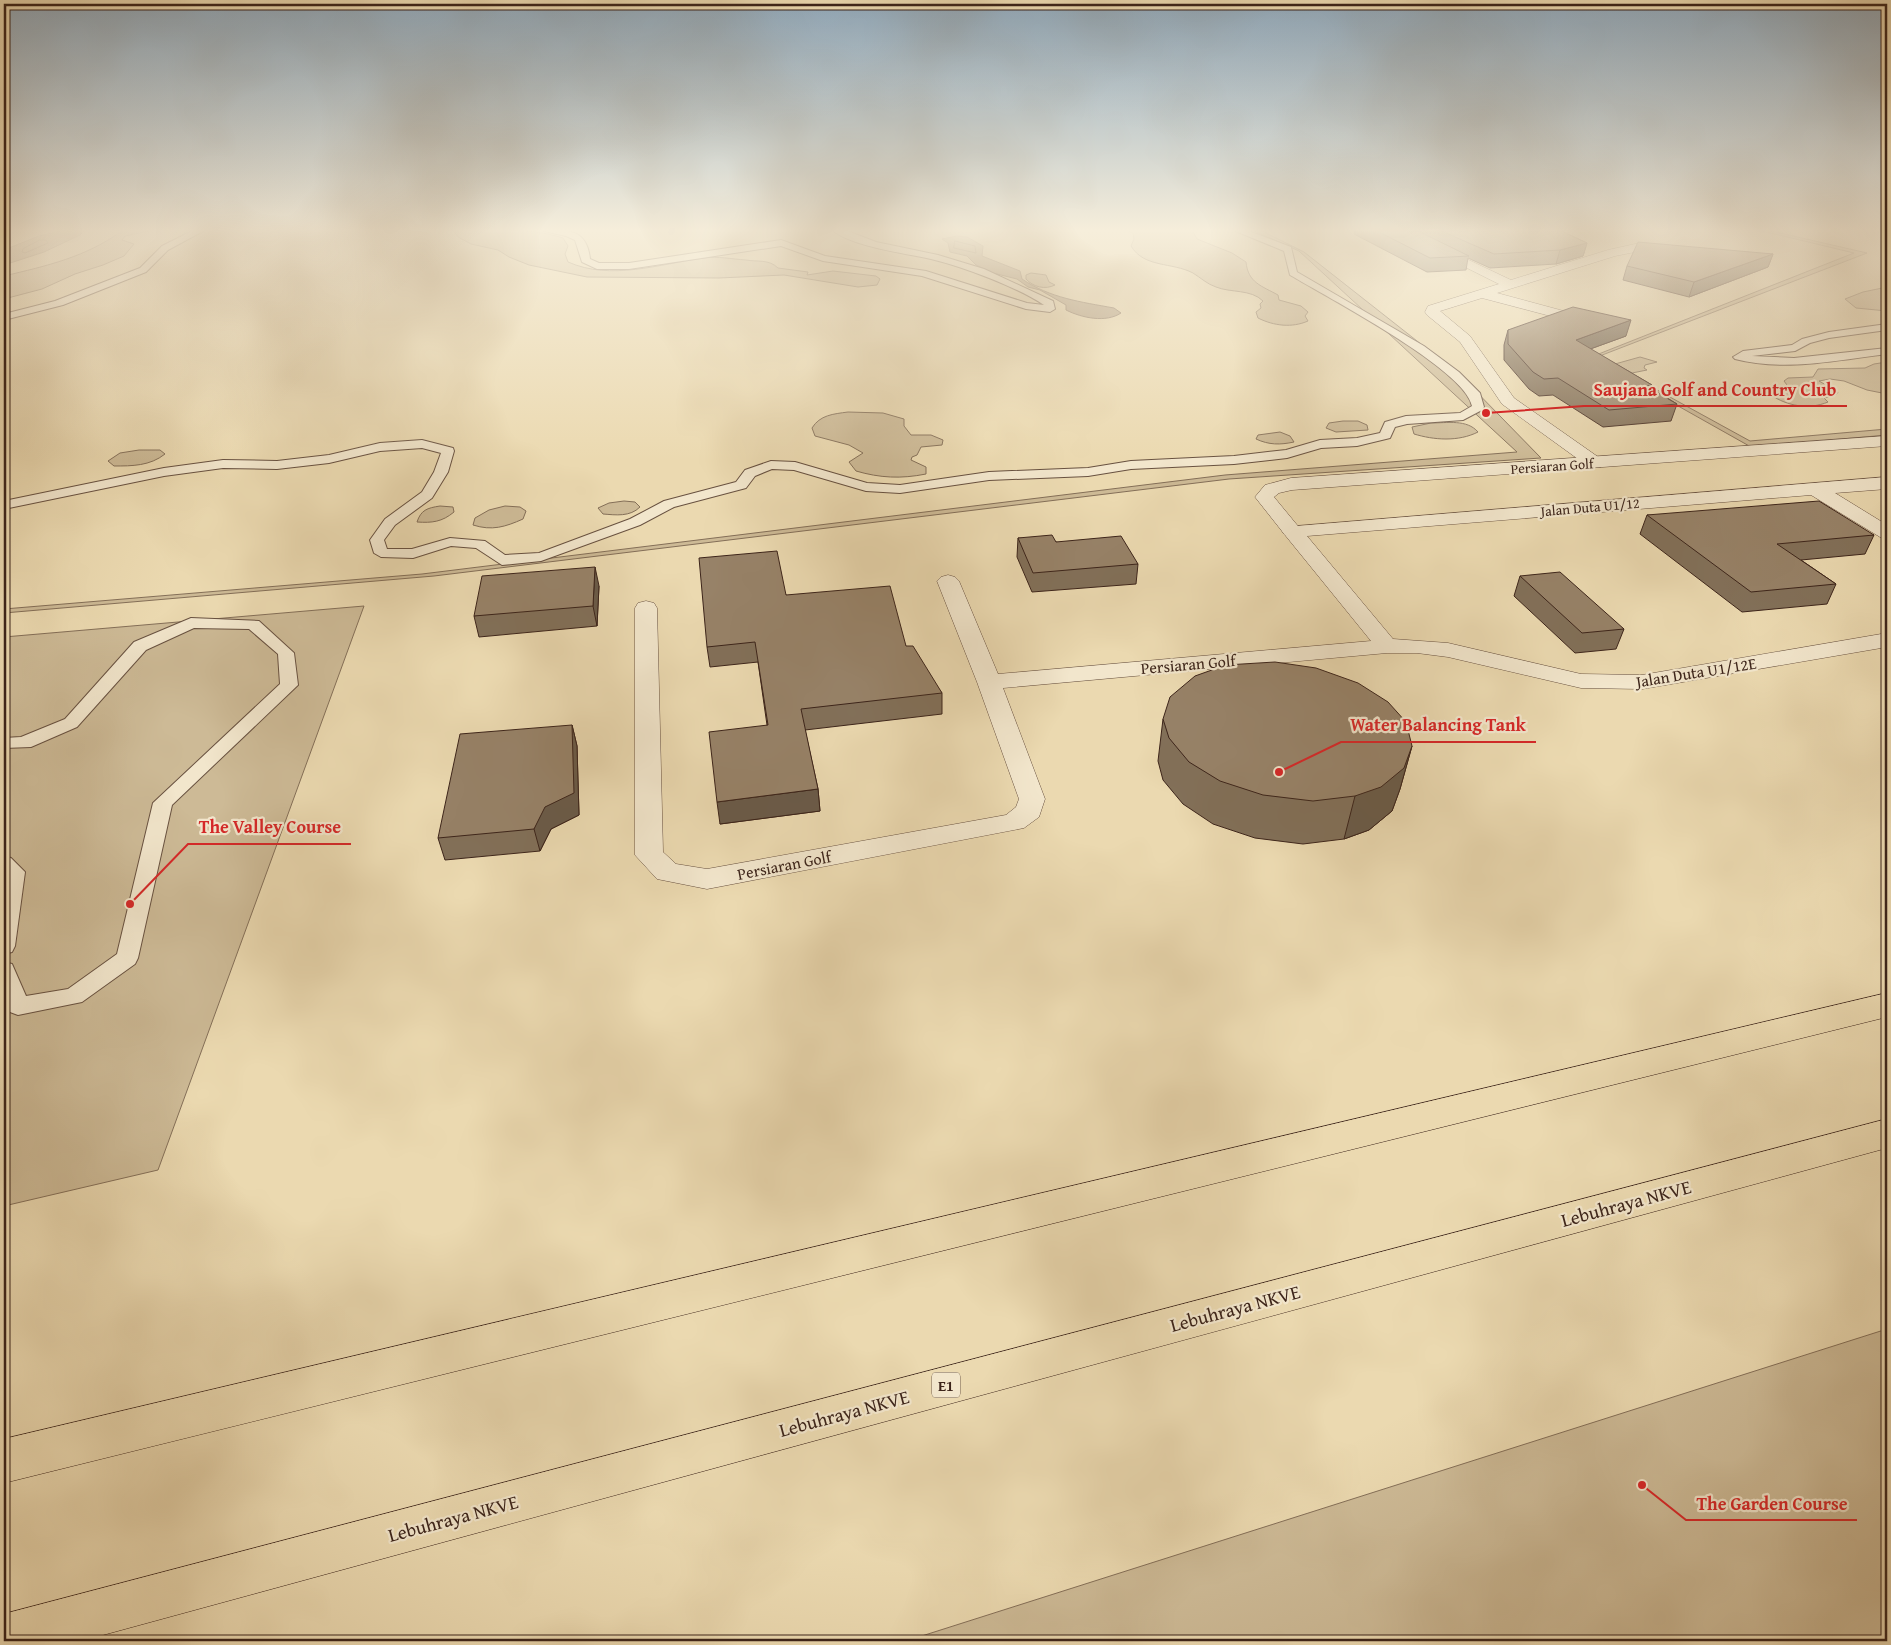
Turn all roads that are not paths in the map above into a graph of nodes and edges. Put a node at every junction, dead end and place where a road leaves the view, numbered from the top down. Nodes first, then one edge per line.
1 (44, 307) edge
2 (1032, 307) edge
3 (1050, 307) edge
4 (1349, 307) edge
5 (1440, 307) edge
6 (1532, 307) edge
7 (4, 317) edge
8 (1602, 325) edge
9 (1887, 327) edge
10 (1887, 352) edge
11 (1887, 441) edge
12 (1595, 463) junction
13 (1887, 483) edge
14 (1815, 489) junction
15 (4, 505) edge
16 (1292, 531) junction
17 (1887, 533) edge
18 (948, 581) dead end
19 (646, 608) dead end
20 (1887, 640) edge
21 (1387, 646) junction
22 (989, 682) junction
23 (4, 743) edge
24 (4, 863) edge
25 (4, 946) edge
26 (4, 970) edge
27 (1887, 1005) edge
28 (1887, 1133) edge
29 (4, 1461) edge
30 (4, 1638) edge

1 - 7 lane
2 - 3 lane
4 - 15 lane
5 - 12 street
6 - 8 street
9 - 10 lane
11 - 12 street, Persiaran Golf
12 - 16 street, Persiaran Golf
13 - 14 street, Jalan Duta U1/12
14 - 16 street, Jalan Duta U1/12
14 - 17 street
16 - 21 street
18 - 22 street, Persiaran Golf
19 - 22 street, Persiaran Golf
20 - 21 street, Jalan Duta U1/12E
21 - 22 street, Persiaran Golf
23 - 26 lane
24 - 25 lane
27 - 29 highway
28 - 30 highway, Lebuhraya NKVE / E1

